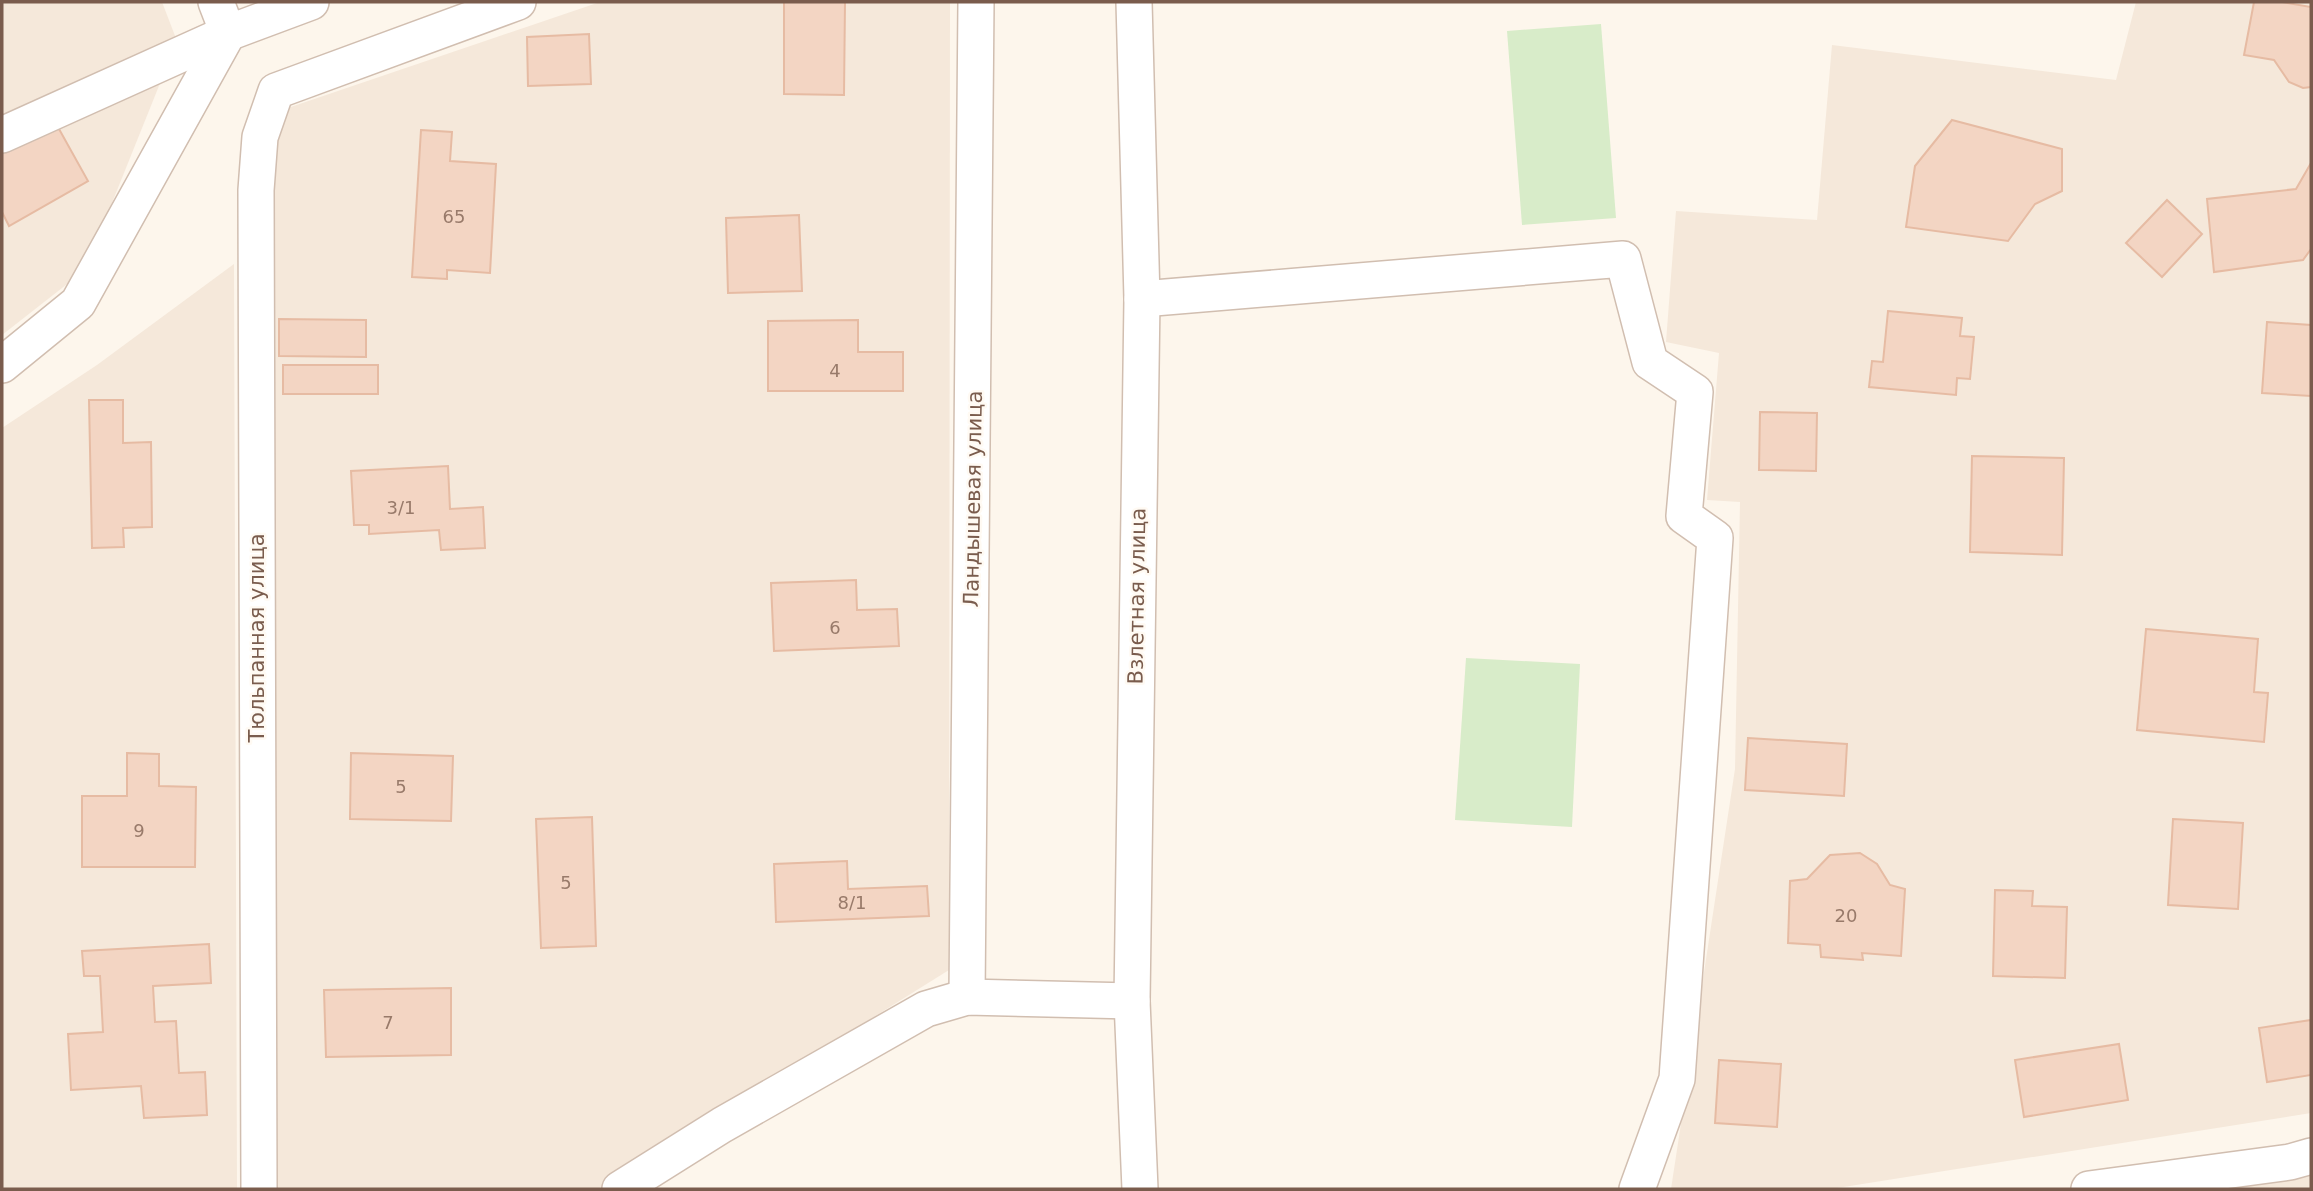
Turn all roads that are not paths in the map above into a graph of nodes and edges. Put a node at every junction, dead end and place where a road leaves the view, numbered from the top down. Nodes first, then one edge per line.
1 (311, 2) edge
2 (518, 2) edge
3 (976, 2) edge
4 (1134, 2) edge
5 (222, 17) edge
6 (2, 135) edge
7 (1142, 299) junction
8 (2, 365) edge
9 (967, 997) junction
10 (1132, 1001) junction
11 (2311, 1156) edge
12 (259, 1189) edge
13 (620, 1189) edge
14 (1140, 1189) edge
15 (1637, 1189) edge
16 (2089, 1189) edge

1 - 5 street
2 - 12 street, Тюльпанная улица
3 - 9 street, Ландышевая улица
4 - 7 street, Взлетная улица
5 - 6 street
5 - 8 street
7 - 10 street, Взлетная улица
7 - 15 street
9 - 10 street
9 - 13 street
10 - 14 street, Взлетная улица
11 - 16 street

